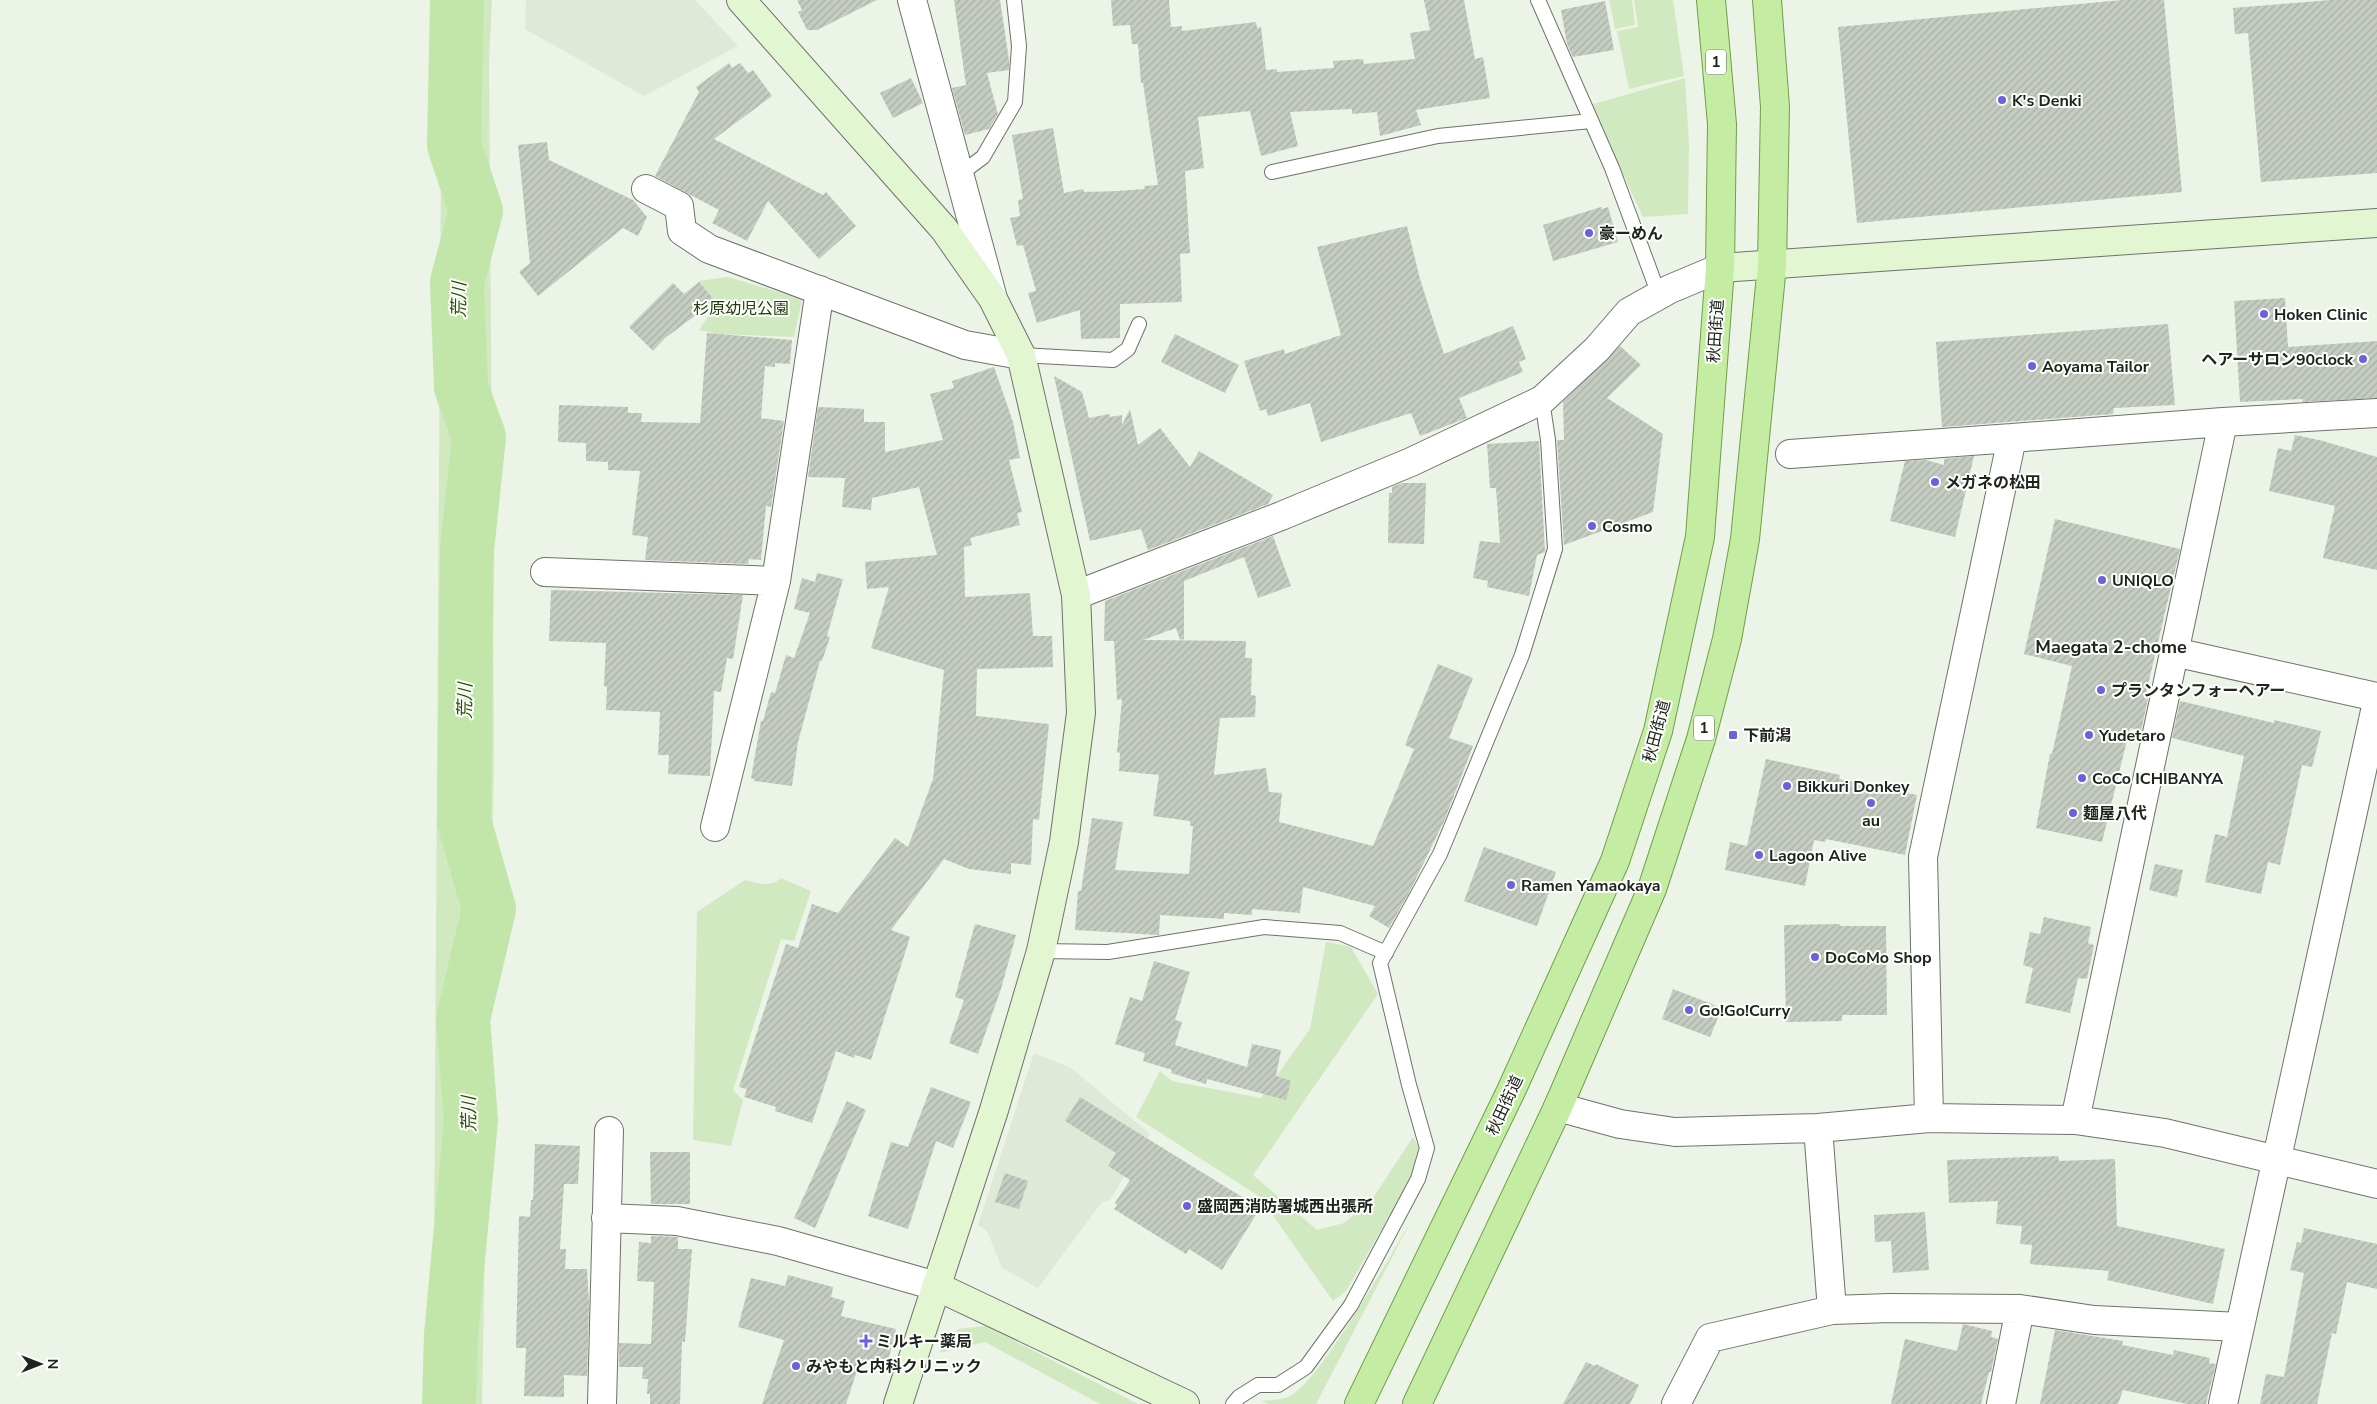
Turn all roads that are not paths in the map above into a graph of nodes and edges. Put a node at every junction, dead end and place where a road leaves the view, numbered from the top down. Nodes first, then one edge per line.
1 (741, 0) edge
2 (912, 0) edge
3 (1014, 0) edge
4 (1538, 0) edge
5 (1710, 0) edge
6 (1766, 0) edge
7 (1591, 121) junction
8 (1272, 172) dead end
9 (959, 175) junction
10 (646, 189) dead end
11 (2377, 223) edge
12 (1772, 265) junction
13 (1720, 268) junction
14 (820, 290) junction
15 (1659, 295) junction
16 (993, 299) junction
17 (1139, 324) dead end
18 (1020, 355) junction
19 (1542, 400) junction
20 (2377, 413) edge
21 (2223, 422) junction
22 (2012, 438) junction
23 (1790, 454) dead end
24 (545, 572) dead end
25 (776, 581) junction
26 (1076, 595) junction
27 (2174, 652) junction
28 (2377, 697) edge
29 (2377, 702) edge
30 (715, 827) dead end
31 (1041, 951) junction
32 (1386, 954) junction
33 (1558, 1107) junction
34 (1928, 1118) junction
35 (2075, 1120) junction
36 (1818, 1128) junction
37 (609, 1132) dead end
38 (2275, 1160) junction
39 (2377, 1184) edge
40 (606, 1218) junction
41 (936, 1286) junction
42 (2020, 1309) junction
43 (1832, 1310) junction
44 (2240, 1327) junction
45 (602, 1404) edge
46 (898, 1404) edge
47 (1186, 1404) edge
48 (1233, 1404) edge
49 (1359, 1404) edge
50 (1418, 1404) edge
51 (1676, 1404) edge
52 (2001, 1404) edge
53 (2223, 1404) edge

1 - 16 street
2 - 9 street
3 - 9 lane
4 - 7 lane
5 - 13 main road, 秋田街道 / 1
6 - 12 main road, 1
7 - 8 lane
7 - 15 lane
9 - 16 street
10 - 14 street
11 - 12 street
12 - 13 street
12 - 33 main road, 1
13 - 15 street
13 - 49 main road, 秋田街道 / 1
14 - 18 street
14 - 25 street
15 - 19 street
16 - 18 street
17 - 18 lane
18 - 26 street
19 - 26 street
19 - 32 lane
20 - 21 street
21 - 22 street
21 - 27 street
22 - 23 street
22 - 34 street
24 - 25 street
25 - 30 street
26 - 31 street
27 - 28 street
27 - 35 street
29 - 38 street
31 - 32 lane
31 - 41 street
32 - 48 lane
33 - 36 street
33 - 50 main road, 1
34 - 35 street
34 - 36 street
35 - 38 street
36 - 43 street
37 - 40 street
38 - 39 street
38 - 44 street
40 - 41 street
40 - 45 street
41 - 46 street
41 - 47 street
42 - 43 street
42 - 44 street
42 - 52 street
43 - 51 street
44 - 53 street

